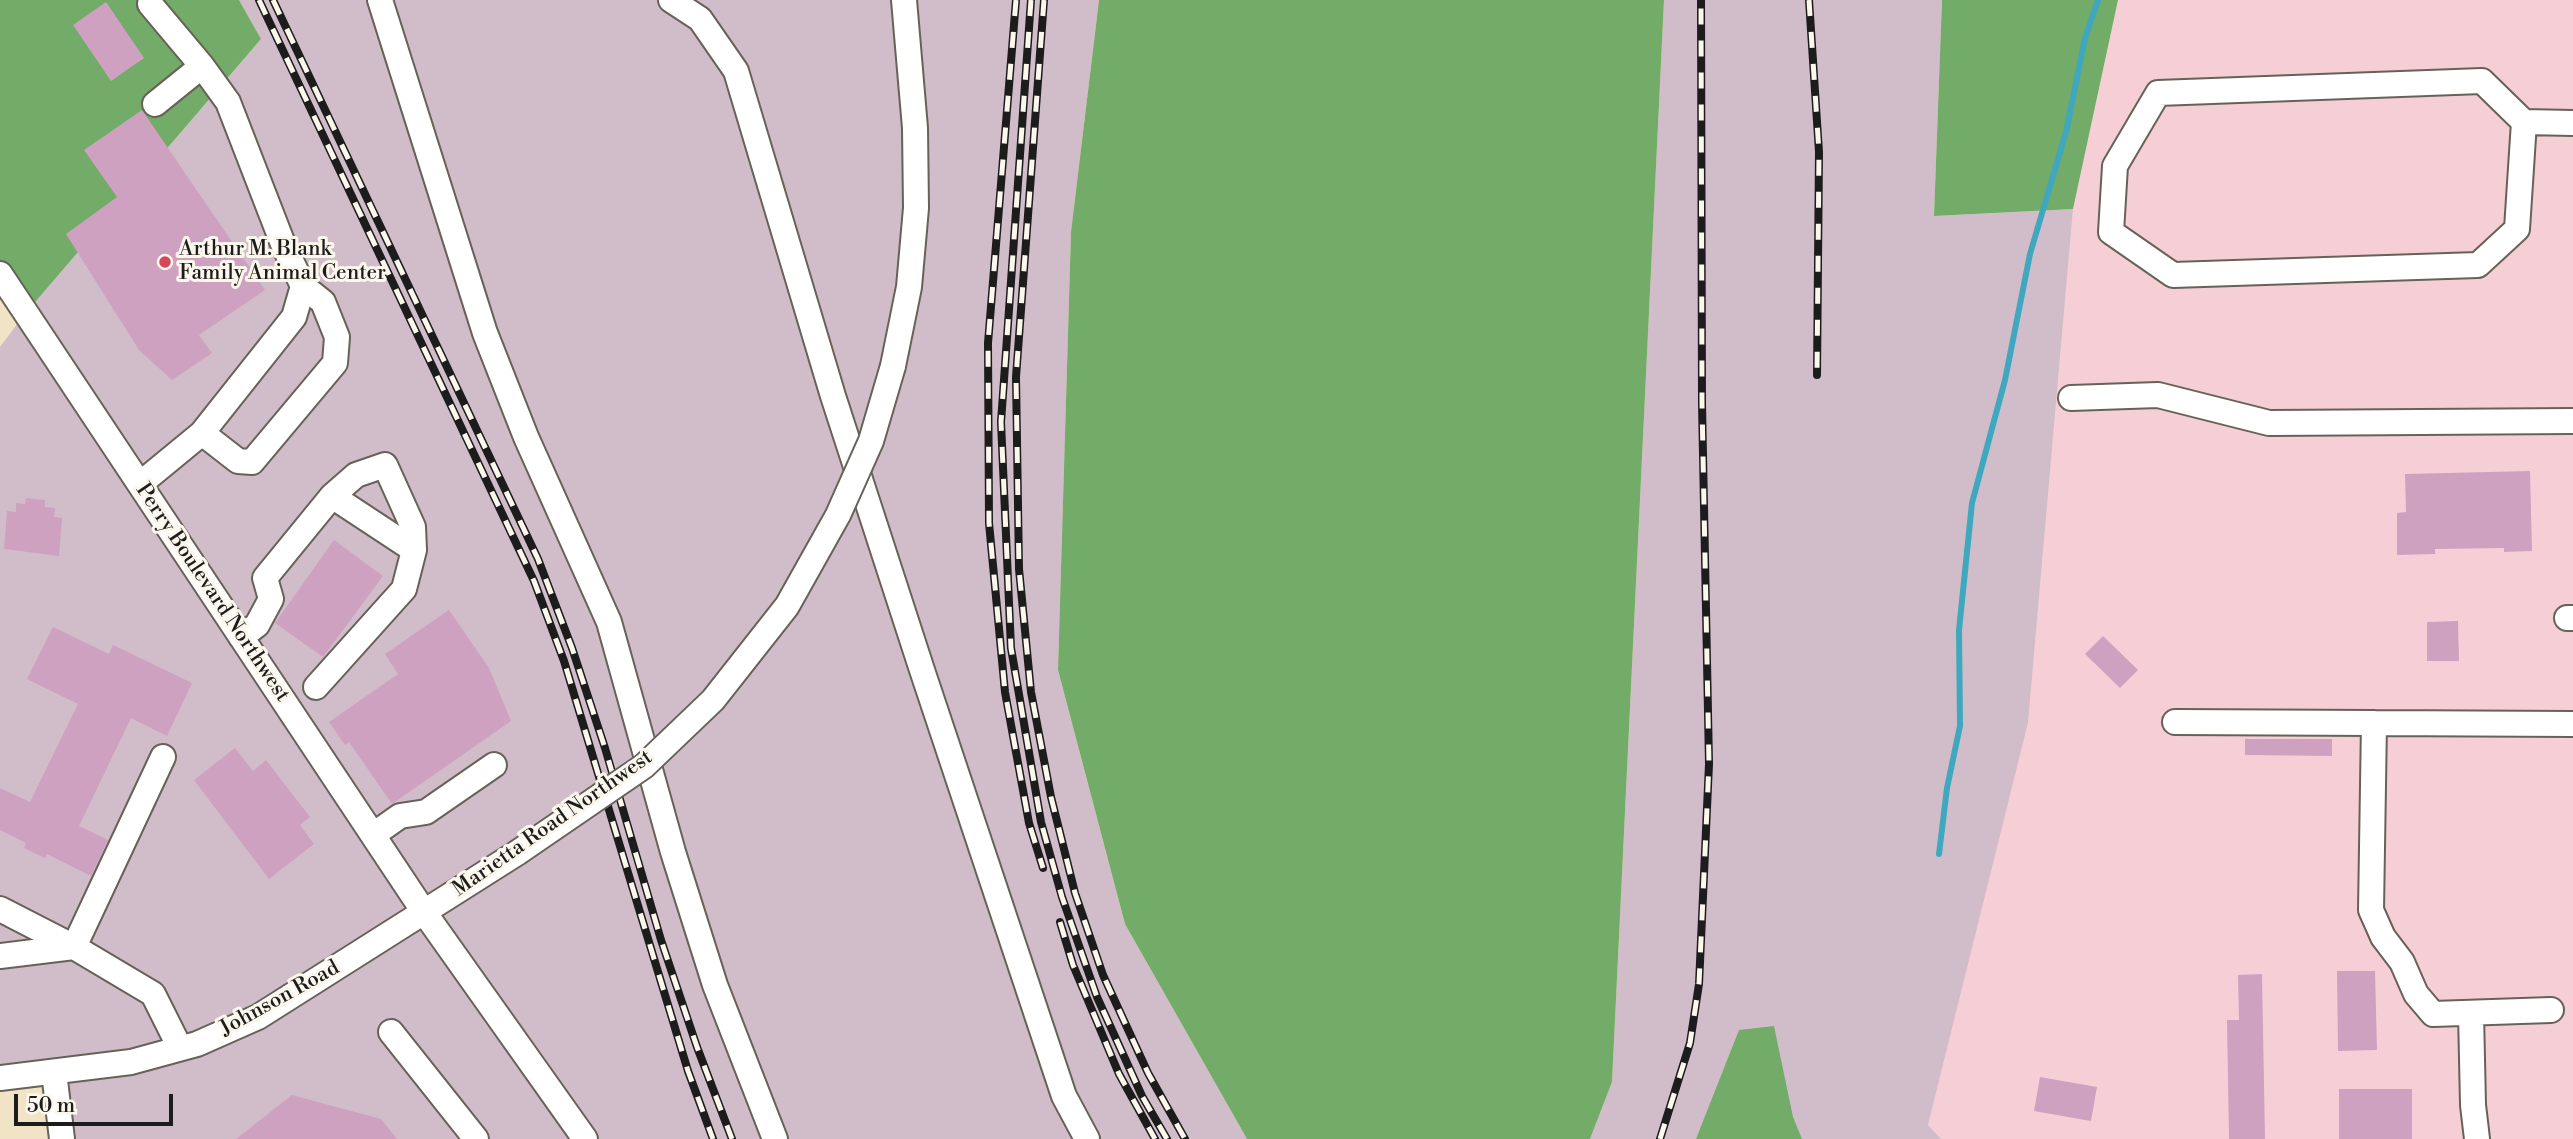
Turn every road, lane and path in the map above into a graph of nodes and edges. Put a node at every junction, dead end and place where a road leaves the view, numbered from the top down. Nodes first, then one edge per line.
1 (380, 0) edge
2 (671, 0) edge
3 (904, 0) edge
4 (150, 4) dead end
5 (202, 66) junction
6 (155, 104) dead end
7 (2524, 122) junction
8 (2573, 123) edge
9 (0, 274) edge
10 (303, 286) junction
11 (2071, 398) dead end
12 (2573, 421) edge
13 (202, 433) junction
14 (139, 484) junction
15 (332, 496) junction
16 (414, 550) junction
17 (241, 637) junction
18 (316, 687) dead end
19 (2175, 722) dead end
20 (2374, 723) junction
21 (2573, 724) edge
22 (163, 757) dead end
23 (494, 765) dead end
24 (373, 835) junction
25 (0, 909) edge
26 (424, 912) junction
27 (74, 947) junction
28 (0, 956) edge
29 (2551, 1010) dead end
30 (2472, 1013) junction
31 (390, 1032) dead end
32 (180, 1048) junction
33 (54, 1072) junction
34 (0, 1078) edge
35 (62, 1139) edge
36 (476, 1139) edge
37 (585, 1139) edge
38 (775, 1139) edge
39 (1087, 1139) edge
40 (2477, 1139) edge

1 - 38 street
2 - 39 street
3 - 26 street, Marietta Road Northwest, bridge
4 - 5 street
5 - 6 street
5 - 10 street
7 - 7 street
7 - 8 street
9 - 14 street, Perry Boulevard Northwest
10 - 13 street
10 - 13 street
11 - 12 street
13 - 14 street
14 - 17 street, Perry Boulevard Northwest
15 - 16 street
15 - 16 street
15 - 17 street
16 - 18 street
17 - 24 street, Perry Boulevard Northwest
19 - 20 street
20 - 21 street
20 - 30 street
22 - 27 street
23 - 24 street
24 - 26 street, Perry Boulevard Northwest
25 - 27 street
26 - 32 street, Johnson Road
26 - 37 street, Perry Boulevard Northwest
27 - 28 street
27 - 32 street
29 - 30 street
30 - 40 street
31 - 36 street
32 - 33 street, Johnson Road
33 - 34 street, Johnson Road
33 - 35 street

